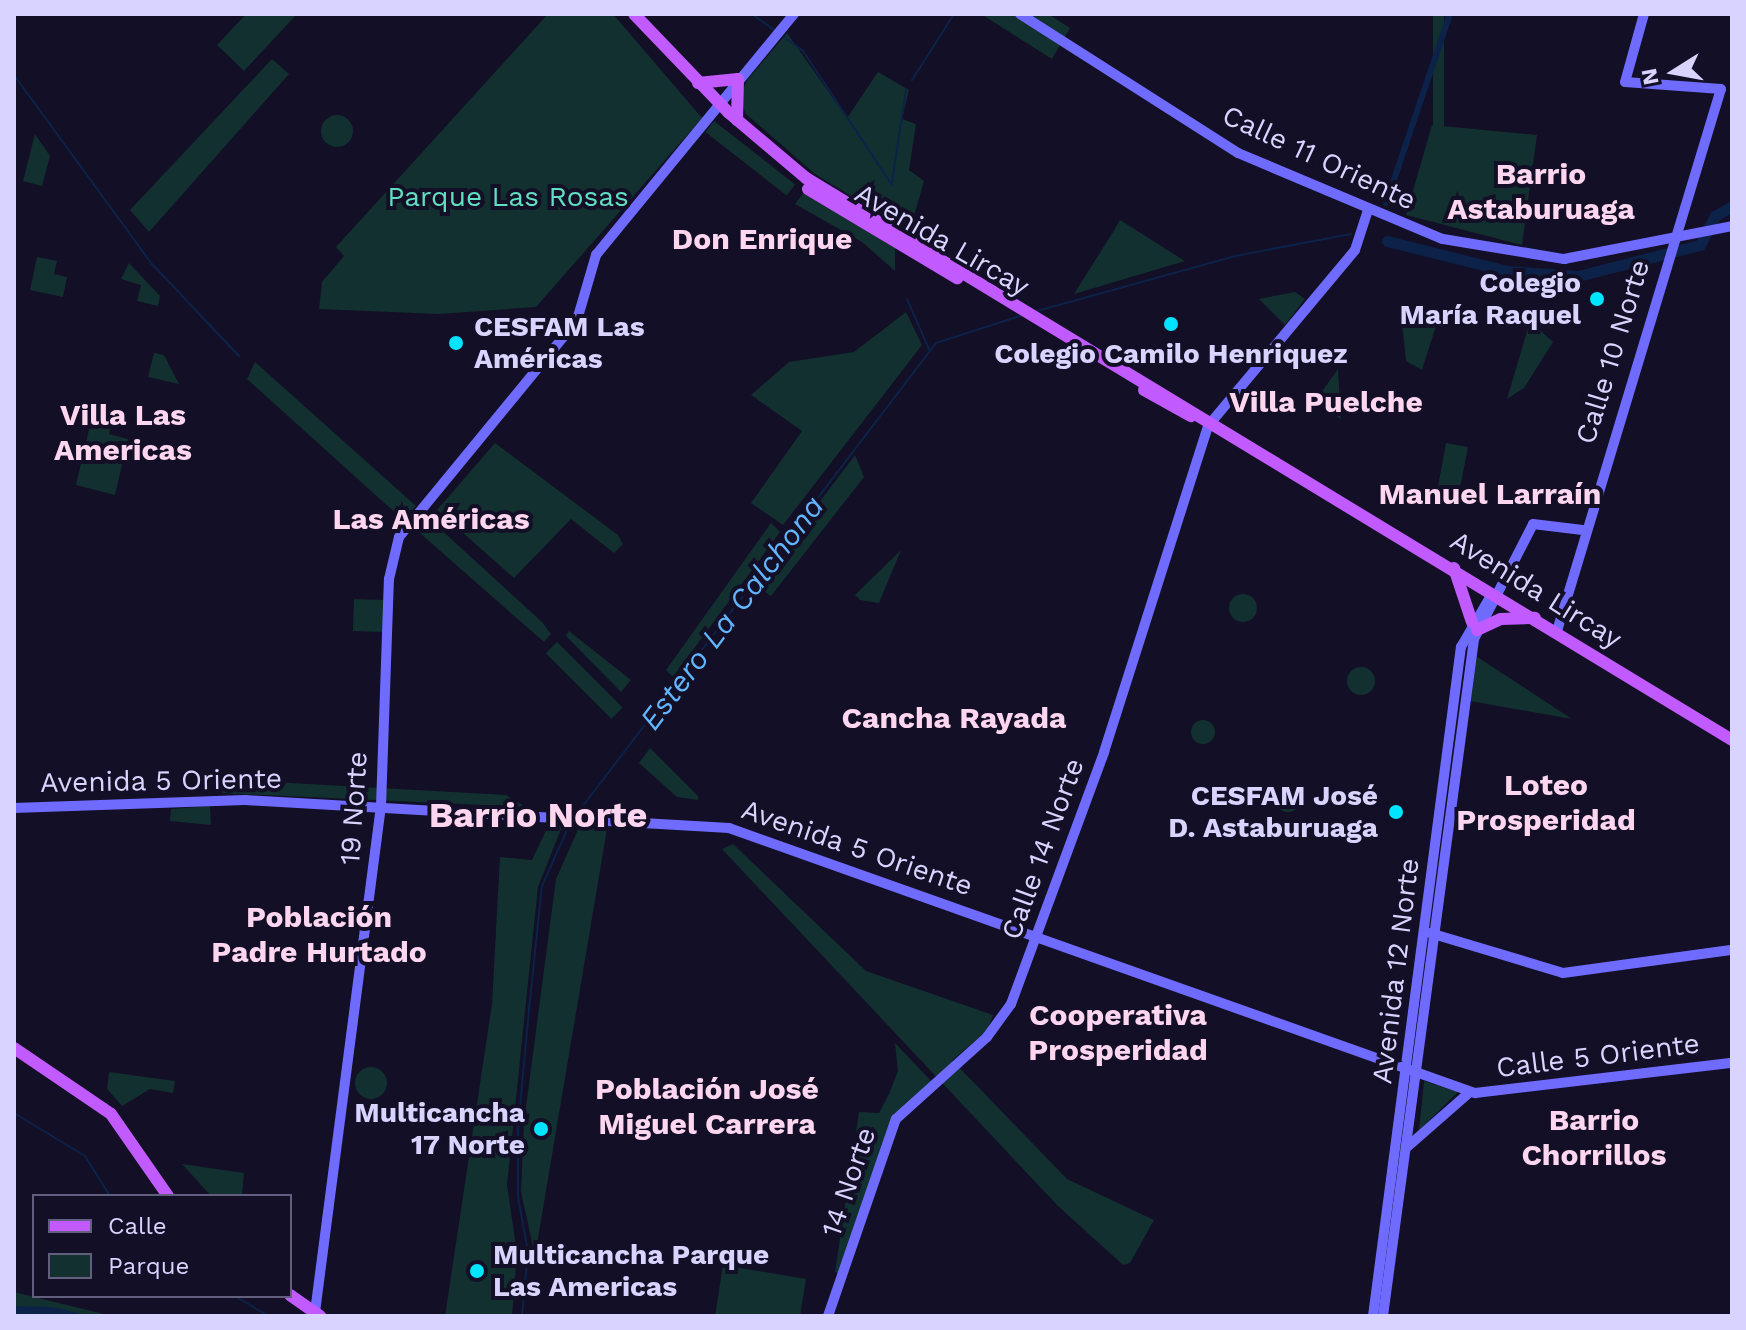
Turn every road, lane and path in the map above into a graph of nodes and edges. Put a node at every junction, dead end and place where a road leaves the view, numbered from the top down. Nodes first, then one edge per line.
1 (624, 14) edge
2 (634, 14) edge
3 (794, 14) edge
4 (1020, 14) edge
5 (1644, 14) edge
6 (738, 79) junction
7 (698, 83) junction
8 (715, 105) junction
9 (737, 120) junction
10 (1367, 212) junction
11 (1730, 226) edge
12 (1675, 244) junction
13 (1012, 305) junction
14 (1210, 422) junction
15 (1583, 530) junction
16 (1454, 568) junction
17 (1494, 592) junction
18 (1535, 618) junction
19 (1475, 626) junction
20 (1557, 631) junction
21 (1732, 740) edge
22 (381, 806) junction
23 (14, 808) edge
24 (1430, 933) junction
25 (1036, 937) junction
26 (1732, 950) edge
27 (14, 1048) edge
28 (1732, 1063) edge
29 (1412, 1072) junction
30 (936, 1077) joint
31 (1470, 1092) junction
32 (1406, 1148) junction
33 (167, 1194) edge
34 (292, 1296) edge
35 (318, 1314) edge
36 (828, 1316) edge
37 (1373, 1316) edge
38 (1383, 1316) edge

1 - 8 main road, Avenida Lircay
2 - 7 main road, Avenida Lircay
3 - 6 street, 19 Norte
4 - 10 street, Calle 11 Oriente
5 - 12 street, Calle 10 Norte
6 - 7 main road
6 - 8 street, 19 Norte
6 - 9 main road
7 - 8 main road, Avenida Lircay
8 - 9 main road, Avenida Lircay
8 - 13 main road, Avenida Lircay
8 - 22 street, 19 Norte
9 - 13 main road, Avenida Lircay
10 - 12 street, Calle 11 Oriente
10 - 14 street
11 - 12 street, Calle 11 Oriente
12 - 15 street, Calle 10 Norte
13 - 14 main road, Avenida Lircay
14 - 16 main road, Avenida Lircay
14 - 25 street, Calle 14 Norte
15 - 17 street, Avenida 12 Norte
15 - 20 street, Calle 10 Norte
16 - 17 main road, Avenida Lircay
16 - 19 main road
17 - 18 main road, Avenida Lircay
17 - 19 street, Avenida 12 Norte
18 - 19 main road
18 - 20 main road, Avenida Lircay
19 - 24 street, Avenida 12 Norte
20 - 21 main road, Avenida Lircay
22 - 23 street, Avenida 5 Oriente
22 - 25 street, Avenida 5 Oriente
22 - 35 street, 19 Norte
24 - 26 street
24 - 29 street, Avenida 12 Norte
25 - 29 street, Avenida 5 Oriente
25 - 30 street, Calle 14 Norte
27 - 33 main road
28 - 31 street, Calle 5 Oriente
29 - 31 street, Calle 5 Oriente
29 - 32 street, Avenida 12 Norte
29 - 37 street, Avenida 12 Norte
30 - 36 street, 14 Norte
31 - 32 street, Calle 5 Oriente
32 - 38 street, Avenida 12 Norte
34 - 35 main road

